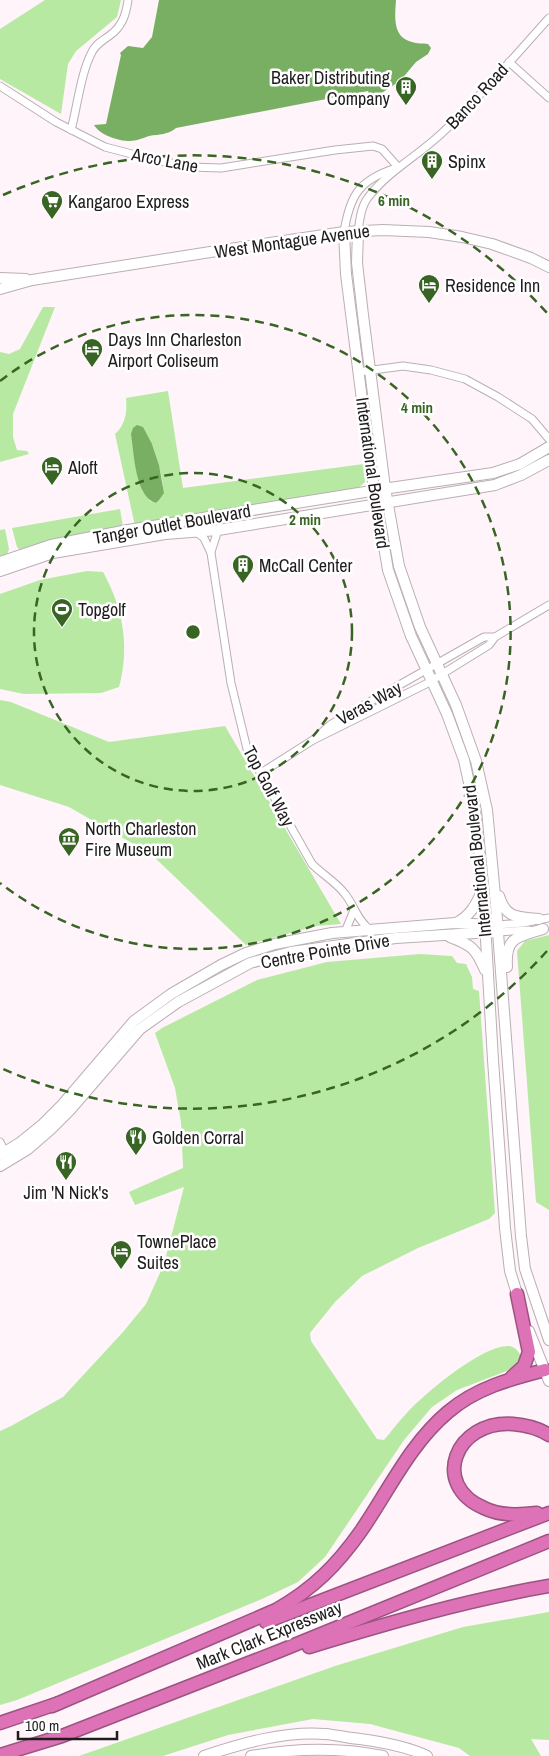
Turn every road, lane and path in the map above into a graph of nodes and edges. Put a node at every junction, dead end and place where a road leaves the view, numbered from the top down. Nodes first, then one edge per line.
1 (128, 0) edge
2 (549, 18) edge
3 (509, 62) junction
4 (0, 86) edge
5 (549, 98) edge
6 (72, 130) junction
7 (398, 167) junction
8 (358, 231) junction
9 (344, 232) junction
10 (549, 267) edge
11 (0, 278) edge
12 (32, 280) junction
13 (0, 289) edge
14 (370, 370) junction
15 (358, 372) junction
16 (549, 439) edge
17 (549, 447) edge
18 (549, 460) edge
19 (385, 488) junction
20 (374, 490) junction
21 (388, 502) junction
22 (376, 504) junction
23 (218, 530) junction
24 (196, 532) junction
25 (211, 553) junction
26 (0, 562) edge
27 (0, 571) edge
28 (549, 605) edge
29 (440, 669) junction
30 (429, 675) junction
31 (260, 773) junction
32 (494, 882) junction
33 (483, 888) junction
34 (354, 910) junction
35 (455, 923) junction
36 (545, 924) edge
37 (485, 928) junction
38 (497, 929) junction
39 (370, 930) junction
40 (346, 932) junction
41 (444, 935) junction
42 (488, 975) junction
43 (504, 1010) junction
44 (2, 1156) edge
45 (517, 1294) junction
46 (549, 1340) edge
47 (548, 1373) edge
48 (510, 1378) junction
49 (549, 1435) edge
50 (549, 1511) edge
51 (549, 1542) edge
52 (549, 1586) edge
53 (171, 1693) junction
54 (52, 1706) junction
55 (0, 1723) edge
56 (0, 1755) edge
57 (204, 1756) edge
58 (251, 1756) edge
59 (383, 1756) edge
60 (427, 1756) edge

1 - 6 street
2 - 3 street, Banco Road
3 - 5 street
3 - 7 street, Banco Road
4 - 6 street, Arco Lane
6 - 7 street, Arco Lane
7 - 8 street, Banco Road
7 - 9 street, Banco Road
8 - 9 main road, West Montague Avenue
8 - 10 main road, West Montague Avenue
8 - 14 main road, International Boulevard
9 - 12 main road, West Montague Avenue
9 - 15 main road, International Boulevard
11 - 12 main road, West Montague Avenue
12 - 13 main road, West Montague Avenue
14 - 15 street
14 - 16 street
14 - 19 main road, International Boulevard
15 - 20 main road, International Boulevard
17 - 19 main road, Tanger Outlet Boulevard
18 - 21 main road, Tanger Outlet Boulevard
19 - 20 main road, Tanger Outlet Boulevard
19 - 21 main road, International Boulevard
20 - 22 main road, International Boulevard
20 - 26 main road, Tanger Outlet Boulevard
21 - 22 main road, Tanger Outlet Boulevard
21 - 29 main road, International Boulevard
22 - 23 main road, Tanger Outlet Boulevard
22 - 30 main road, International Boulevard
23 - 24 main road, Tanger Outlet Boulevard
23 - 25 street, Top Golf Way
24 - 25 street, Top Golf Way
24 - 27 main road, Tanger Outlet Boulevard
25 - 31 street, Top Golf Way
28 - 29 street, Veras Way
29 - 30 street, Veras Way
29 - 32 main road, International Boulevard
30 - 31 street, Veras Way
30 - 33 main road, International Boulevard
31 - 34 street, Top Golf Way
32 - 36 main road
32 - 38 main road, International Boulevard
33 - 35 main road
33 - 37 main road, International Boulevard
34 - 39 street, Top Golf Way
34 - 40 street
35 - 37 main road, Centre Pointe Drive
35 - 39 main road, Centre Pointe Drive
36 - 38 street
36 - 43 main road
37 - 38 main road
37 - 41 main road, Centre Pointe Drive
37 - 42 main road, International Boulevard
38 - 43 main road, International Boulevard
39 - 40 main road, Centre Pointe Drive
40 - 44 main road, Centre Pointe Drive
41 - 42 main road
41 - 44 main road, Centre Pointe Drive
42 - 45 main road, International Boulevard
43 - 46 main road, International Boulevard
45 - 47 main road, International Boulevard
45 - 48 highway
47 - 48 highway
48 - 54 highway
49 - 50 highway
50 - 54 highway, Mark Clark Expressway
51 - 53 highway, Mark Clark Expressway
52 - 53 highway
53 - 56 highway, Mark Clark Expressway
54 - 55 highway, Mark Clark Expressway
57 - 60 main road
58 - 59 main road

